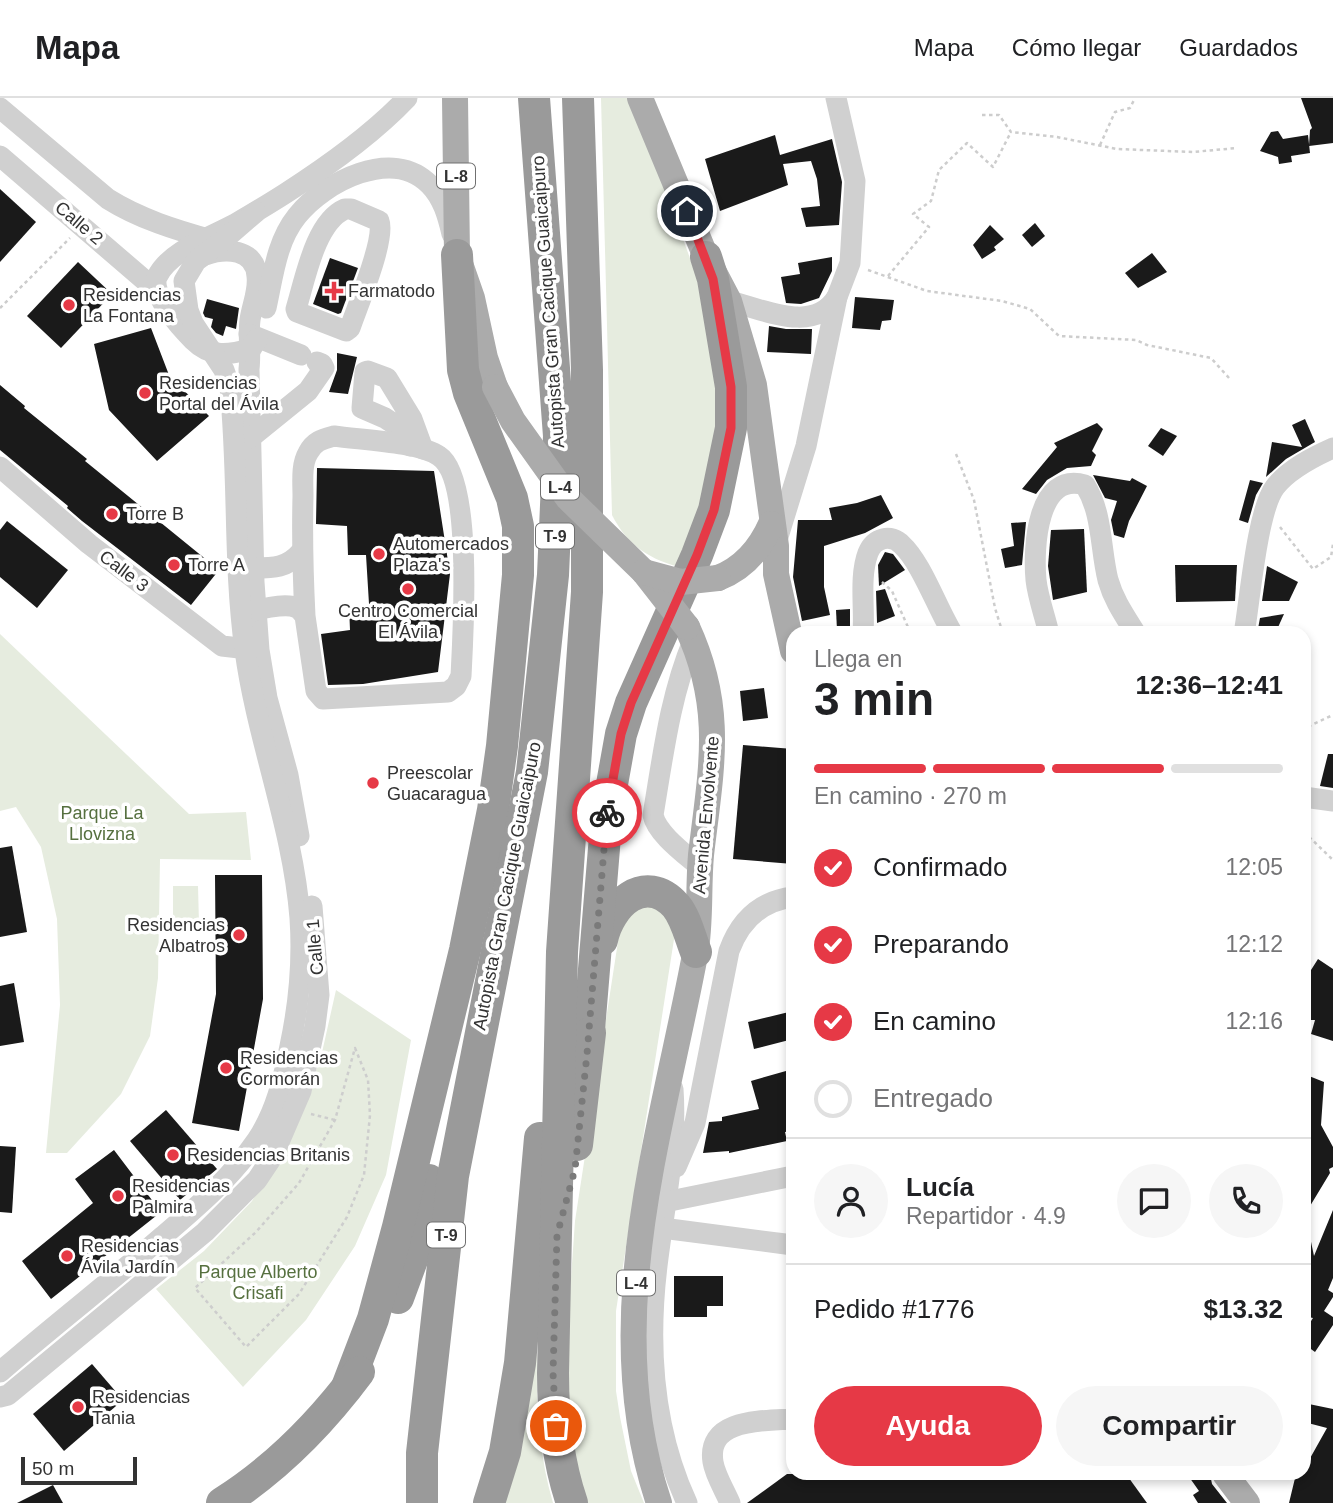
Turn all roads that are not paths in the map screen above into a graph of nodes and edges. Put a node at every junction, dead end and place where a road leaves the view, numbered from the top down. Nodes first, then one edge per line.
1 (407, 98) edge
2 (455, 98) edge
3 (534, 98) edge
4 (578, 98) edge
5 (640, 98) edge
6 (836, 98) edge
7 (0, 108) edge
8 (0, 156) edge
9 (224, 250) junction
10 (457, 255) junction
11 (706, 257) junction
12 (275, 266) junction
13 (304, 283) junction
14 (156, 290) junction
15 (837, 297) junction
16 (730, 301) junction
17 (252, 347) junction
18 (212, 354) junction
19 (250, 438) junction
20 (1333, 448) edge
21 (0, 467) edge
22 (773, 535) junction
23 (302, 559) junction
24 (644, 572) junction
25 (254, 575) junction
26 (249, 617) junction
27 (307, 625) junction
28 (788, 626) edge
29 (863, 626) edge
30 (948, 626) edge
31 (1047, 626) edge
32 (1131, 626) edge
33 (1245, 626) edge
34 (693, 640) junction
35 (252, 650) junction
36 (1311, 798) edge
37 (1333, 801) edge
38 (700, 867) junction
39 (786, 898) edge
40 (562, 952) junction
41 (696, 952) junction
42 (492, 970) junction
43 (587, 1054) junction
44 (672, 1063) junction
45 (285, 1107) junction
46 (786, 1178) edge
47 (666, 1196) junction
48 (663, 1228) junction
49 (557, 1235) junction
50 (786, 1244) edge
51 (104, 1287) junction
52 (117, 1306) junction
53 (0, 1371) edge
54 (347, 1387) junction
55 (0, 1397) edge
56 (786, 1420) edge
57 (1230, 1480) edge
58 (222, 1503) edge
59 (422, 1503) edge
60 (489, 1503) edge
61 (572, 1503) edge
62 (659, 1503) edge
63 (687, 1503) edge
64 (730, 1503) edge
65 (1247, 1503) edge

1 - 9 street
2 - 10 main road, Avenida Envolvente / L-8
3 - 42 highway, Autopista Gran Cacique Guaicaipuro / T-9
4 - 40 highway, Autopista Gran Cacique Guaicaipuro / T-9
5 - 11 main road
6 - 15 street
7 - 9 street
8 - 14 street, Calle 2
9 - 12 street
9 - 14 street
9 - 17 street
9 - 18 street
10 - 12 street
10 - 24 main road, Avenida Envolvente / L-4, bridge
10 - 54 highway
11 - 16 main road
11 - 43 highway
12 - 13 street
12 - 17 street
13 - 13 street
14 - 18 street, Calle 2
15 - 16 street
15 - 22 street
16 - 22 main road
17 - 18 street
17 - 19 street, Calle 1
17 - 19 street
18 - 26 street, Calle 1
19 - 25 street, Calle 1
20 - 33 street
21 - 35 street, Calle 3
22 - 24 main road, bridge
22 - 28 main road
23 - 25 street
23 - 27 street
23 - 27 street
24 - 34 main road, Avenida Envolvente / L-4, bridge
25 - 26 street, Calle 1
26 - 27 street
26 - 35 street, Calle 1
29 - 30 street
31 - 32 street
34 - 38 main road, Avenida Envolvente / L-4
34 - 38 street
35 - 45 street, Calle 1
36 - 37 street
38 - 41 main road, Avenida Envolvente / L-4
39 - 47 street, Avenida Envolvente
40 - 49 highway, Autopista Gran Cacique Guaicaipuro / T-9
40 - 60 highway
41 - 43 highway
41 - 44 main road, Avenida Envolvente / L-4
42 - 54 highway
42 - 59 highway, Autopista Gran Cacique Guaicaipuro / T-9
43 - 49 highway
44 - 47 street, Avenida Envolvente / L-4
44 - 62 main road, Avenida Envolvente / L-4
45 - 51 street, Calle 1
45 - 52 street, Calle 1
46 - 47 street
47 - 48 street, Avenida Envolvente / L-4
48 - 50 street
48 - 63 street, Avenida Envolvente / L-4
49 - 61 highway, Autopista Gran Cacique Guaicaipuro / T-9
51 - 52 street
51 - 53 street, Calle 1
52 - 55 street, Calle 1
54 - 58 highway
56 - 64 street
57 - 65 main road

